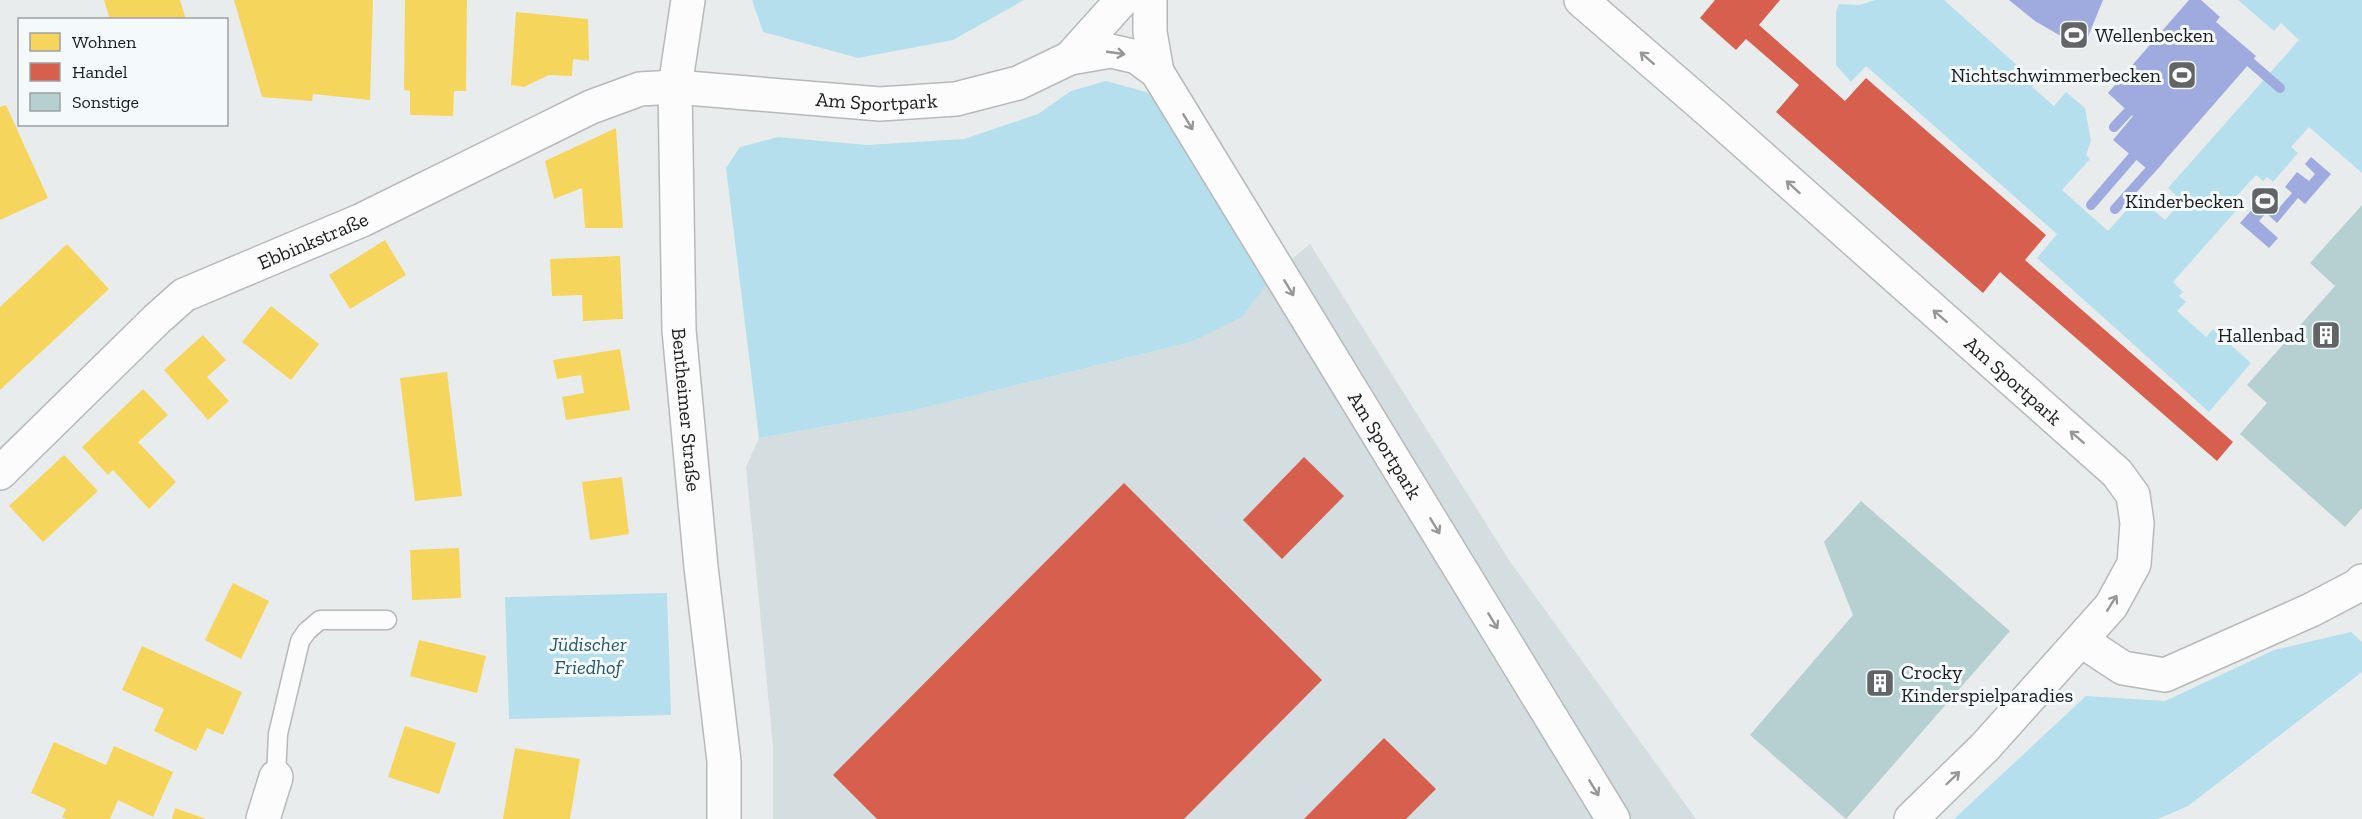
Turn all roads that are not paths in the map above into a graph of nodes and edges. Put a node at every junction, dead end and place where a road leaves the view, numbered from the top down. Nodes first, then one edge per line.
1 (688, 0) edge
2 (1122, 0) edge
3 (1150, 0) edge
4 (1581, 0) edge
5 (1070, 58) junction
6 (1157, 72) junction
7 (675, 87) junction
8 (0, 473) edge
9 (2362, 581) edge
10 (387, 620) dead end
11 (2082, 641) junction
12 (276, 777) joint
13 (1916, 818) edge
14 (263, 819) edge
15 (724, 819) edge
16 (1613, 819) edge

1 - 7 street, Bentheimer Straße
2 - 5 street, Am Sportpark
3 - 6 street, Am Sportpark
11 -> 4 street, Am Sportpark
5 -> 6 street, Am Sportpark
5 - 7 street, Am Sportpark
6 -> 16 street, Am Sportpark
7 - 8 street, Ebbinkstraße
7 - 15 street, Bentheimer Straße
9 - 11 street
10 - 12 lane
13 -> 11 street, Am Sportpark
12 - 14 street

